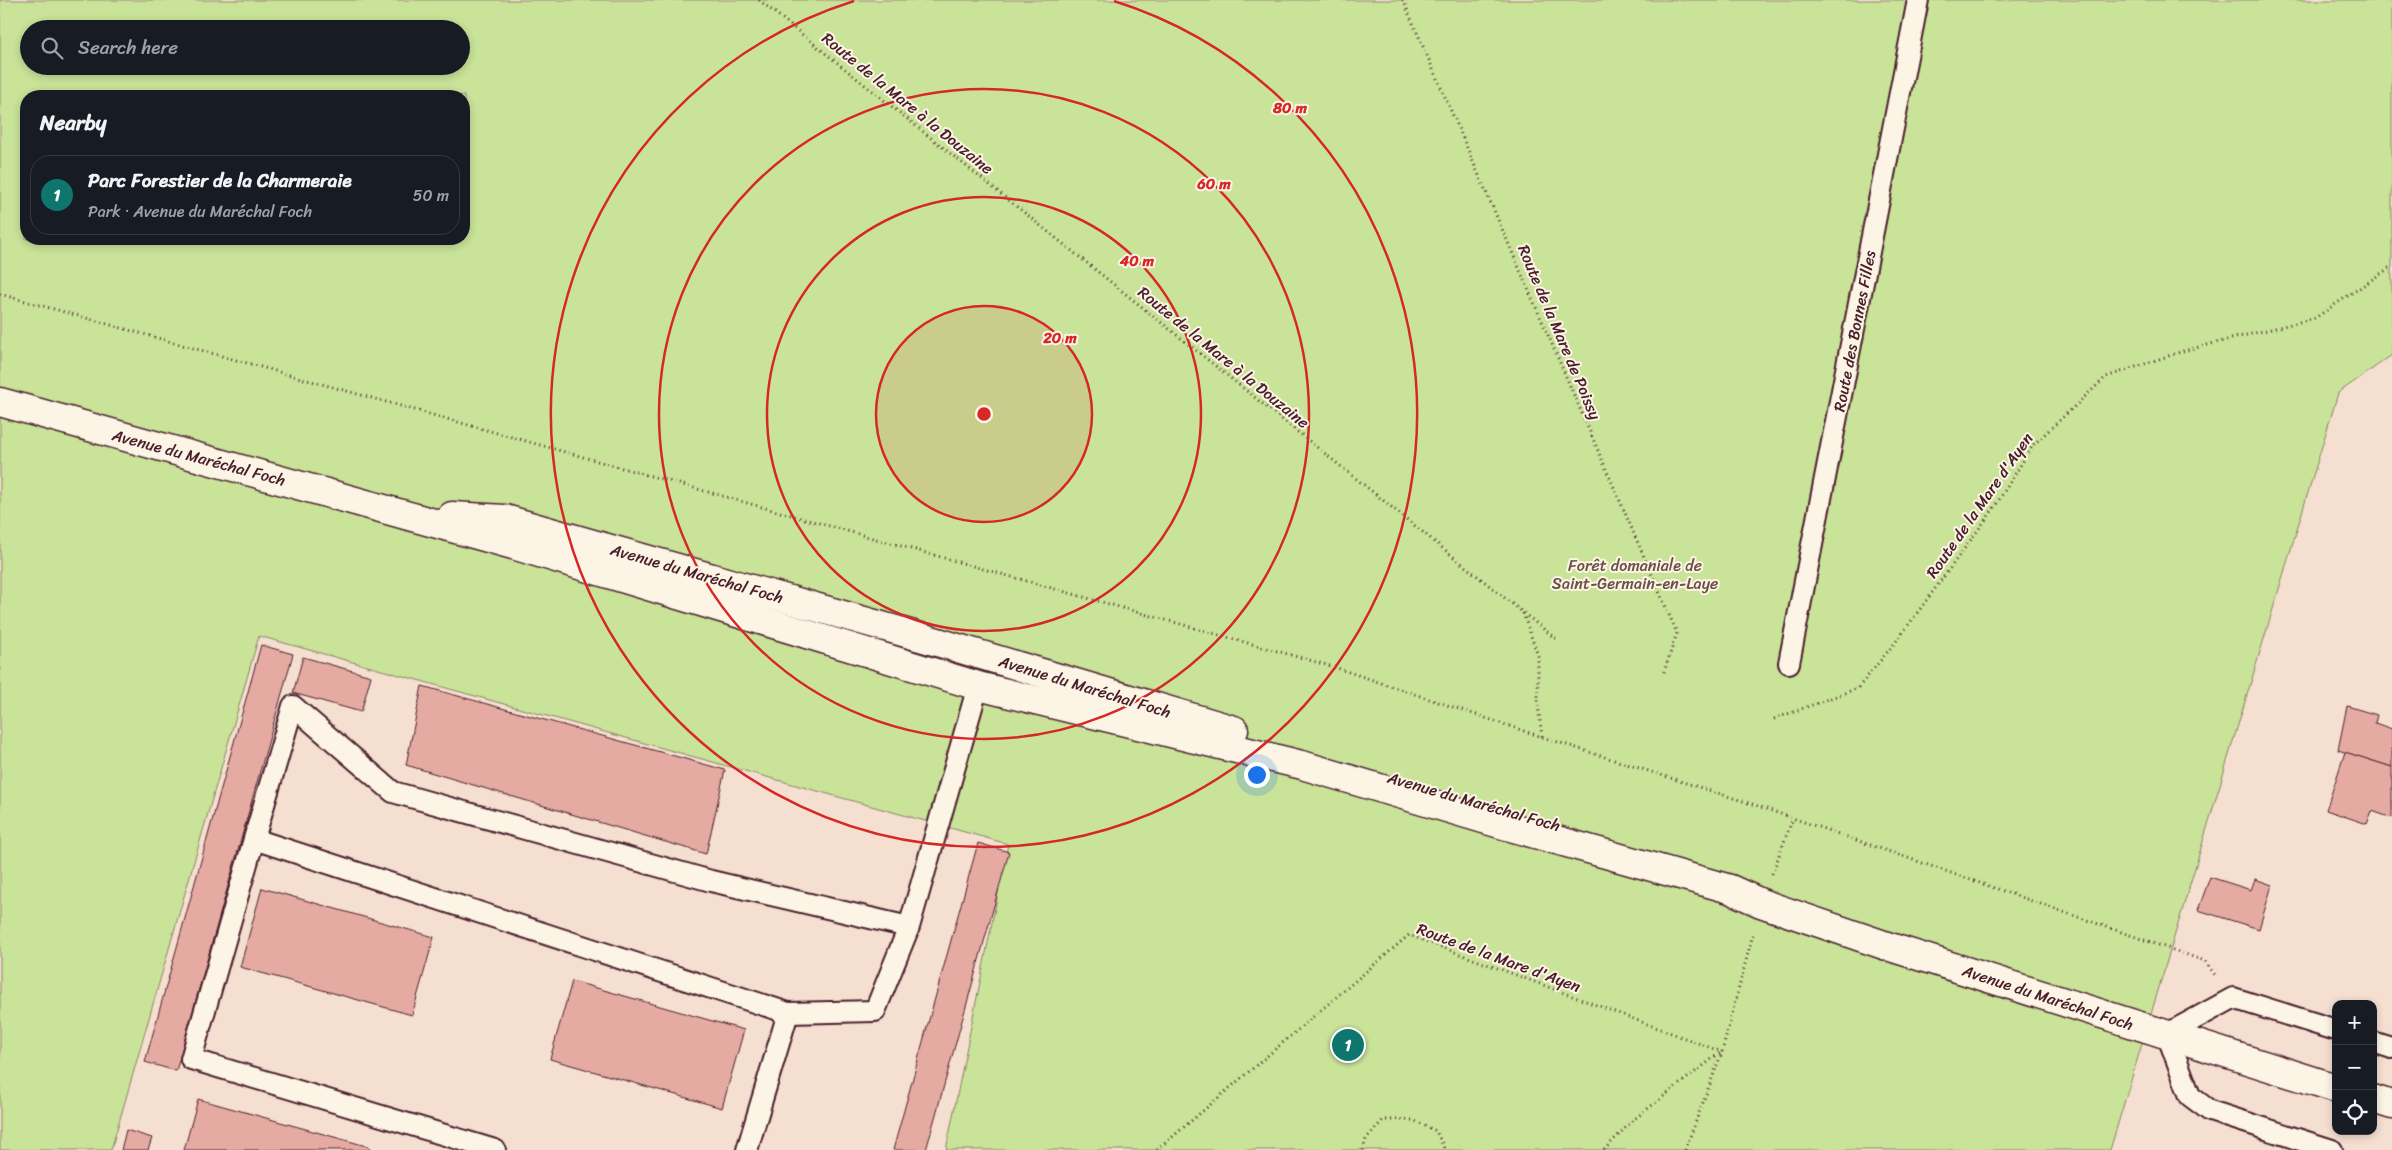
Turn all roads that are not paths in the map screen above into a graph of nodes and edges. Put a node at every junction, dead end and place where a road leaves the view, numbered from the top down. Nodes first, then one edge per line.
1 (1918, 0) edge
2 (0, 402) edge
3 (398, 512) junction
4 (1789, 663) dead end
5 (978, 686) junction
6 (254, 839) junction
7 (1761, 903) junction
8 (909, 927) junction
9 (788, 1013) junction
10 (2332, 1029) edge
11 (2167, 1034) junction
12 (2377, 1043) edge
13 (2392, 1048) edge
14 (2332, 1087) edge
15 (2377, 1100) edge
16 (2392, 1105) edge
17 (495, 1150) edge
18 (747, 1150) edge
19 (2332, 1150) edge

1 - 4 lane, Route des Bonnes Filles
2 - 3 main road, Avenue du Maréchal Foch
3 - 5 main road, Avenue du Maréchal Foch
3 - 7 main road, Avenue du Maréchal Foch
5 - 7 main road, Avenue du Maréchal Foch
5 - 8 lane
6 - 8 lane
6 - 9 lane
6 - 17 lane
7 - 11 main road, Avenue du Maréchal Foch
8 - 9 lane
9 - 18 lane
10 - 11 lane
11 - 14 main road, Avenue du Maréchal Foch
11 - 19 lane
12 - 13 lane
15 - 16 main road

